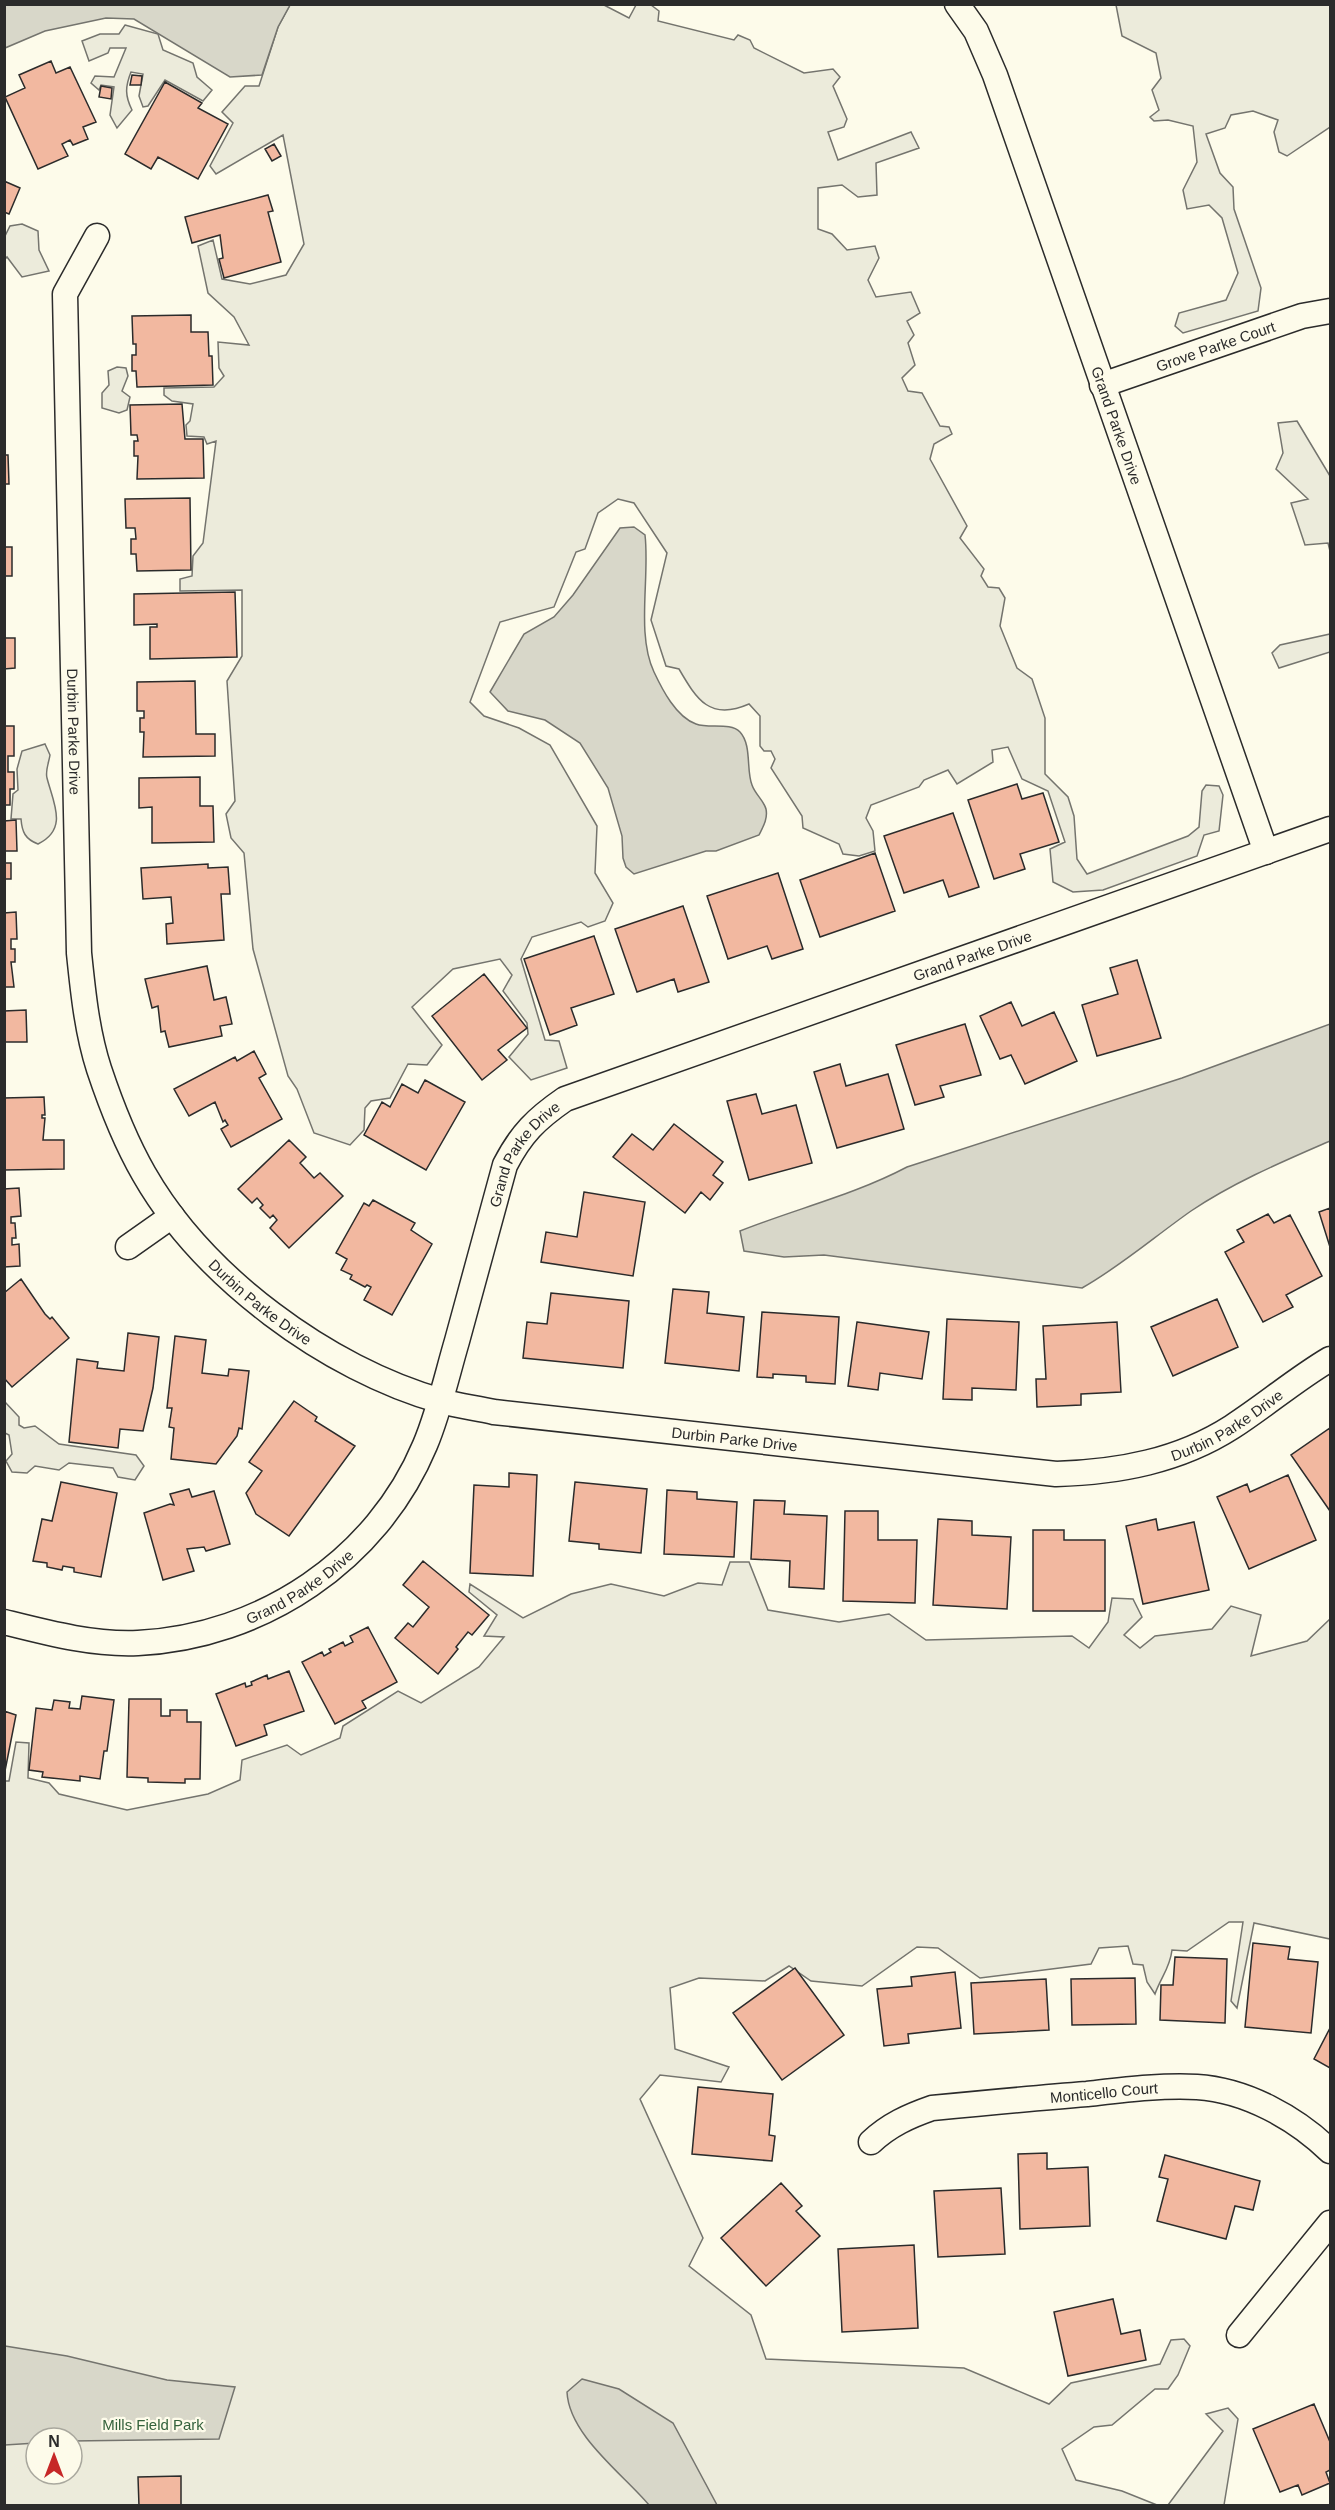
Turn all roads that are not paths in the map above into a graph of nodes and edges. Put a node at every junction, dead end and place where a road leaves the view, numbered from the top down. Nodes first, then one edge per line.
1 (957, 4) edge
2 (97, 236) dead end
3 (1330, 311) edge
4 (1102, 384) junction
5 (1330, 829) edge
6 (1266, 852) junction
7 (172, 1216) junction
8 (128, 1247) dead end
9 (1330, 1359) edge
10 (440, 1401) junction
11 (4, 1622) edge
12 (871, 2142) dead end
13 (1330, 2151) edge
14 (1330, 2223) edge
15 (1239, 2335) dead end

1 - 4 street, Grand Parke Drive
2 - 7 street, Durbin Parke Drive
3 - 4 street, Grove Parke Court
4 - 6 street, Grand Parke Drive
5 - 6 street, Grand Parke Drive
6 - 10 street, Grand Parke Drive
7 - 8 street
7 - 10 street, Durbin Parke Drive
9 - 10 street, Durbin Parke Drive
10 - 11 street, Grand Parke Drive
12 - 13 street, Monticello Court
14 - 15 street

